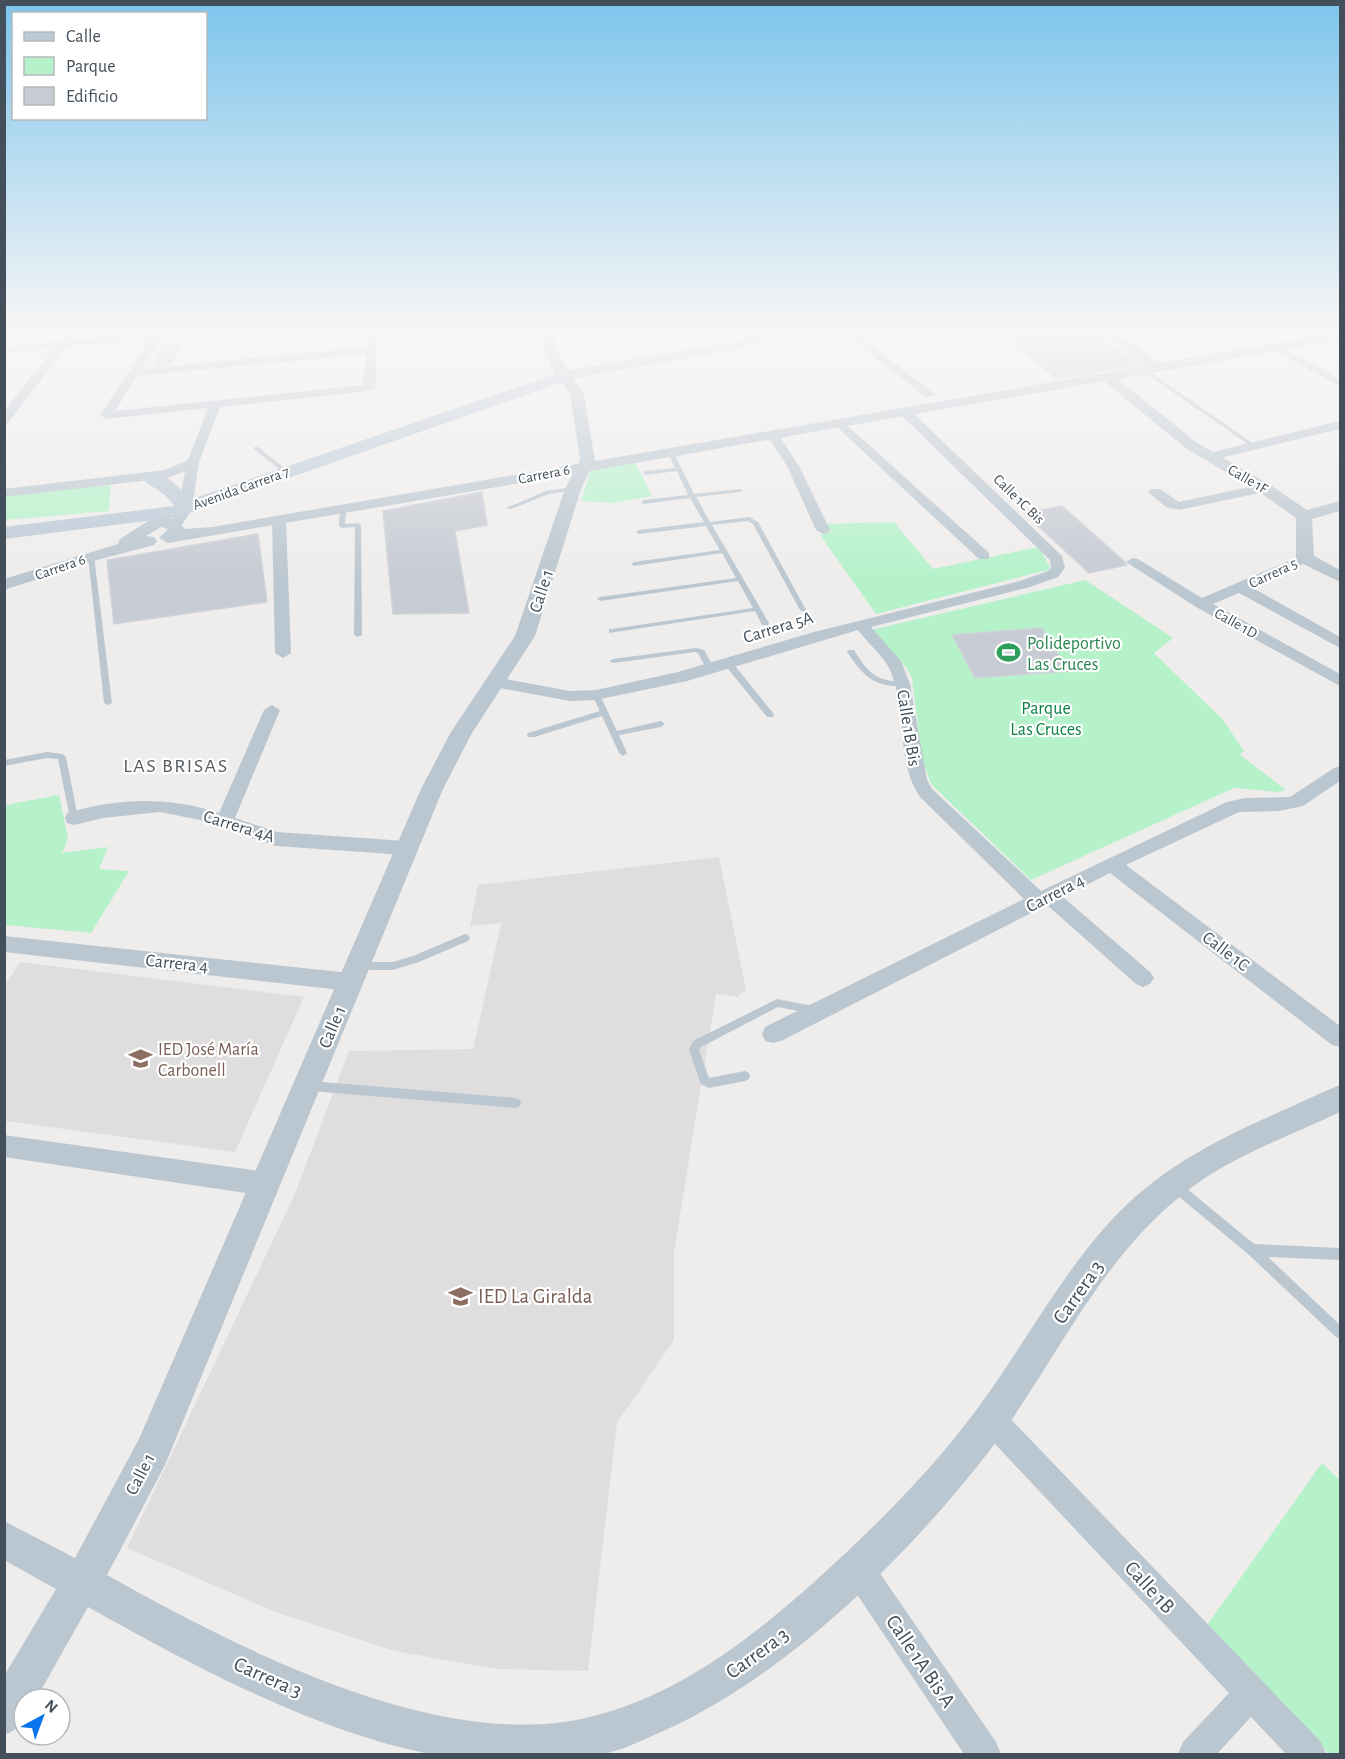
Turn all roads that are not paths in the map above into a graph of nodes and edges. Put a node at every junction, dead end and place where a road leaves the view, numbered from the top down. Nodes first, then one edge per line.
1 (212, 414) edge
2 (453, 414) edge
3 (582, 414) edge
4 (893, 414) edge
5 (907, 414) edge
6 (1152, 414) edge
7 (1211, 414) edge
8 (840, 423) junction
9 (1341, 425) edge
10 (772, 434) junction
11 (1254, 446) junction
12 (256, 448) dead end
13 (670, 451) junction
14 (1209, 457) junction
15 (193, 462) junction
16 (294, 469) junction
17 (679, 469) junction
18 (646, 473) dead end
19 (150, 477) junction
20 (579, 478) junction
21 (1264, 488) junction
22 (740, 490) dead end
23 (1155, 492) dead end
24 (4, 493) edge
25 (692, 496) junction
26 (644, 502) dead end
27 (1341, 506) edge
28 (509, 508) dead end
29 (185, 509) junction
30 (343, 509) junction
31 (1304, 516) junction
32 (279, 521) junction
33 (708, 523) junction
34 (175, 530) junction
35 (823, 530) dead end
36 (140, 531) junction
37 (639, 532) dead end
38 (4, 533) edge
39 (724, 551) junction
40 (91, 556) junction
41 (984, 556) dead end
42 (1305, 558) junction
43 (1057, 559) joint
44 (1133, 562) dead end
45 (634, 564) dead end
46 (1341, 577) edge
47 (740, 579) junction
48 (4, 585) edge
49 (1241, 588) junction
50 (600, 599) dead end
51 (1202, 604) junction
52 (757, 609) junction
53 (803, 610) dead end
54 (765, 623) dead end
55 (862, 625) junction
56 (612, 631) dead end
57 (358, 635) dead end
58 (819, 635) junction
59 (1341, 643) edge
60 (878, 644) junction
61 (851, 652) dead end
62 (283, 653) dead end
63 (612, 661) dead end
64 (728, 663) junction
65 (711, 668) junction
66 (1341, 681) edge
67 (495, 682) junction
68 (902, 684) junction
69 (596, 695) junction
70 (108, 703) dead end
71 (272, 710) dead end
72 (603, 713) junction
73 (770, 715) dead end
74 (661, 724) dead end
75 (613, 734) junction
76 (531, 735) dead end
77 (623, 753) dead end
78 (4, 763) edge
79 (1341, 772) edge
80 (74, 818) joint
81 (225, 820) junction
82 (405, 848) junction
83 (1111, 864) junction
84 (1044, 899) junction
85 (465, 938) dead end
86 (11, 944) edge
87 (4, 962) edge
88 (354, 974) junction
89 (1143, 978) dead end
90 (819, 1011) junction
91 (773, 1034) dead end
92 (1341, 1038) edge
93 (745, 1076) dead end
94 (307, 1086) junction
95 (1341, 1098) edge
96 (516, 1103) dead end
97 (4, 1146) edge
98 (266, 1184) junction
99 (1173, 1184) junction
100 (1252, 1250) junction
101 (1341, 1254) edge
102 (1341, 1333) edge
103 (992, 1419) junction
104 (4, 1539) edge
105 (857, 1567) junction
106 (82, 1582) junction
107 (1250, 1694) junction
108 (4, 1715) edge
109 (496, 1750) edge
110 (984, 1755) edge
111 (1195, 1755) edge
112 (1309, 1755) edge

1 - 15 street
2 - 16 main road, Avenida Carrera 7
3 - 20 street, Calle 1
4 - 8 street, Carrera 6
5 - 43 street, Calle 1C Bis
6 - 14 street, Calle 1F
7 - 11 lane
8 - 10 street, Carrera 6
8 - 41 street
9 - 11 street
10 - 13 street, Carrera 6
10 - 35 street
11 - 14 street
12 - 16 lane
13 - 17 lane
13 - 20 street, Carrera 6
14 - 21 street, Calle 1F
15 - 19 street
15 - 29 street
16 - 29 main road, Avenida Carrera 7
16 - 34 main road
17 - 18 lane
17 - 25 lane
19 - 24 street
19 - 29 main road
20 - 28 lane
20 - 30 street, Carrera 6
20 - 67 street, Calle 1
21 - 23 street
21 - 31 street, Calle 1F
22 - 25 lane
25 - 26 lane
25 - 33 lane
27 - 31 street
29 - 34 street
29 - 36 main road, Avenida Carrera 7
30 - 32 street, Carrera 6
30 - 57 lane
31 - 42 street, Carrera 5
32 - 34 street, Carrera 6
32 - 62 street
33 - 37 lane
33 - 39 lane
33 - 53 lane
34 - 36 street, Carrera 6
36 - 38 main road, Avenida Carrera 7
36 - 40 street, Carrera 6
39 - 45 lane
39 - 47 lane
40 - 48 street, Carrera 6
40 - 70 lane
42 - 46 street
42 - 49 street, Carrera 5
43 - 55 street, Carrera 5A
44 - 51 street, Calle 1D
47 - 50 lane
47 - 52 lane
49 - 51 street, Carrera 5
49 - 59 street
51 - 66 street, Calle 1D
52 - 54 lane
52 - 56 lane
55 - 58 street, Carrera 5A
55 - 60 street, Calle 1B Bis
58 - 60 street
58 - 64 street, Carrera 5A
60 - 68 street, Calle 1B Bis
61 - 68 lane
63 - 65 lane
64 - 65 street, Carrera 5A
64 - 73 lane
65 - 69 street, Carrera 5A
67 - 69 street, Carrera 5A
67 - 82 street, Calle 1
68 - 84 street, Calle 1B Bis
69 - 72 lane
71 - 81 street
72 - 75 lane
72 - 76 lane
74 - 75 lane
75 - 77 lane
78 - 80 lane
79 - 83 street, Carrera 4
80 - 81 street, Carrera 4A
81 - 82 street, Carrera 4A
82 - 88 street, Calle 1
83 - 84 street, Carrera 4
83 - 92 street, Calle 1C
84 - 89 street, Calle 1B Bis
84 - 90 street, Carrera 4
85 - 88 lane
86 - 87 street
86 - 88 street, Carrera 4
88 - 94 street, Calle 1
90 - 91 street, Carrera 4
90 - 93 lane
94 - 96 lane
94 - 98 street, Calle 1
95 - 99 street, Carrera 3
97 - 98 street
98 - 106 street, Calle 1
99 - 100 lane
99 - 103 street, Carrera 3
100 - 101 lane
100 - 102 lane
103 - 105 street, Carrera 3
103 - 107 street, Calle 1B
104 - 106 street, Carrera 3
105 - 109 street, Carrera 3
105 - 110 street, Calle 1A Bis A
106 - 108 street, Calle 1
106 - 109 street, Carrera 3
107 - 111 street
107 - 112 street, Calle 1B

